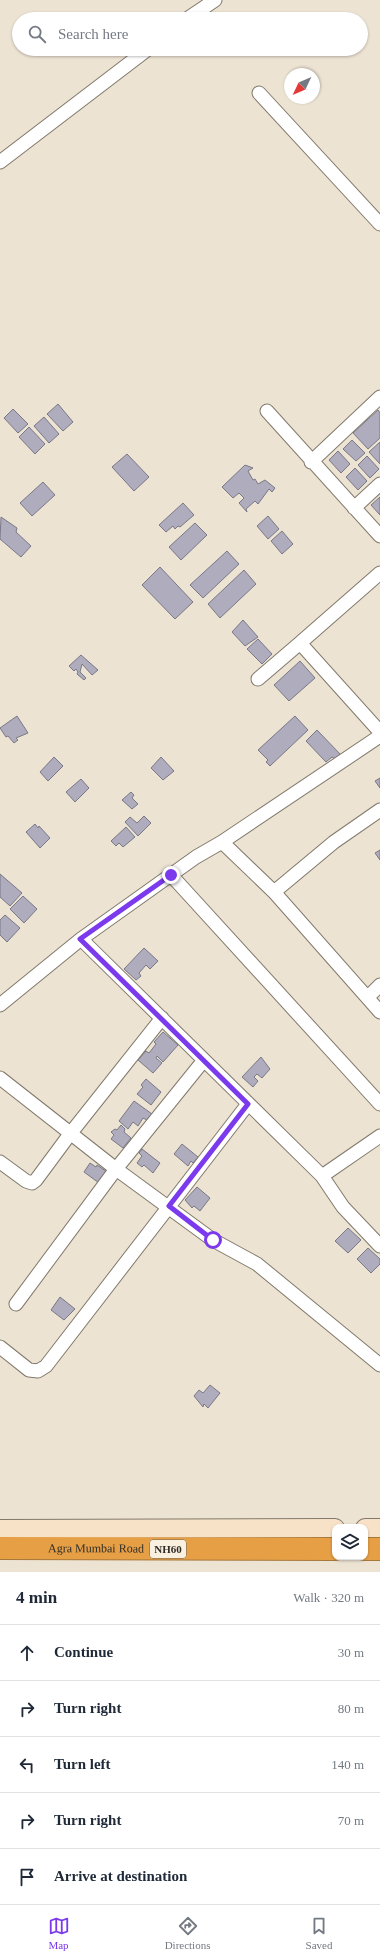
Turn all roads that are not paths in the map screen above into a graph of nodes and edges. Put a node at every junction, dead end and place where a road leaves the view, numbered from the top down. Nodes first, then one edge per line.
1 (215, 0) edge
2 (197, 12) edge
3 (139, 56) edge
4 (260, 93) dead end
5 (0, 162) edge
6 (380, 224) edge
7 (380, 397) edge
8 (267, 411) dead end
9 (311, 462) junction
10 (380, 484) edge
11 (354, 508) junction
12 (380, 536) edge
13 (380, 573) edge
14 (300, 643) junction
15 (258, 679) dead end
16 (380, 732) edge
17 (380, 736) edge
18 (380, 810) edge
19 (222, 842) junction
20 (171, 875) junction
21 (274, 892) junction
22 (80, 939) junction
23 (380, 986) edge
24 (368, 997) junction
25 (0, 1005) edge
26 (380, 1012) edge
27 (162, 1018) junction
28 (204, 1060) junction
29 (1, 1081) edge
30 (248, 1104) junction
31 (380, 1104) edge
32 (70, 1134) junction
33 (380, 1136) edge
34 (0, 1162) edge
35 (116, 1170) junction
36 (322, 1176) junction
37 (169, 1206) junction
38 (380, 1246) edge
39 (16, 1304) dead end
40 (0, 1347) edge
41 (380, 1365) edge
42 (0, 1528) edge
43 (332, 1528) edge
44 (368, 1528) edge
45 (380, 1528) edge
46 (0, 1548) edge
47 (332, 1549) edge
48 (368, 1549) edge
49 (380, 1549) edge

1 - 2 street
3 - 5 street
4 - 6 street
7 - 9 street
8 - 9 street
9 - 11 street
10 - 11 street
11 - 12 street
13 - 14 street
14 - 15 street
14 - 16 street
17 - 19 street
18 - 21 street
19 - 20 street
19 - 21 street
20 - 22 street
20 - 31 street
21 - 24 street
22 - 25 street
22 - 27 street
23 - 24 street
24 - 26 street
27 - 28 street
27 - 32 street
28 - 30 street
28 - 35 street
29 - 32 street
30 - 36 street
30 - 37 street
32 - 34 street
32 - 35 street
33 - 36 street
35 - 37 street
35 - 39 street
36 - 38 street
37 - 40 street
37 - 41 street
42 - 43 street
44 - 45 street
46 - 47 highway, Agra Mumbai Road / NH60
48 - 49 highway

